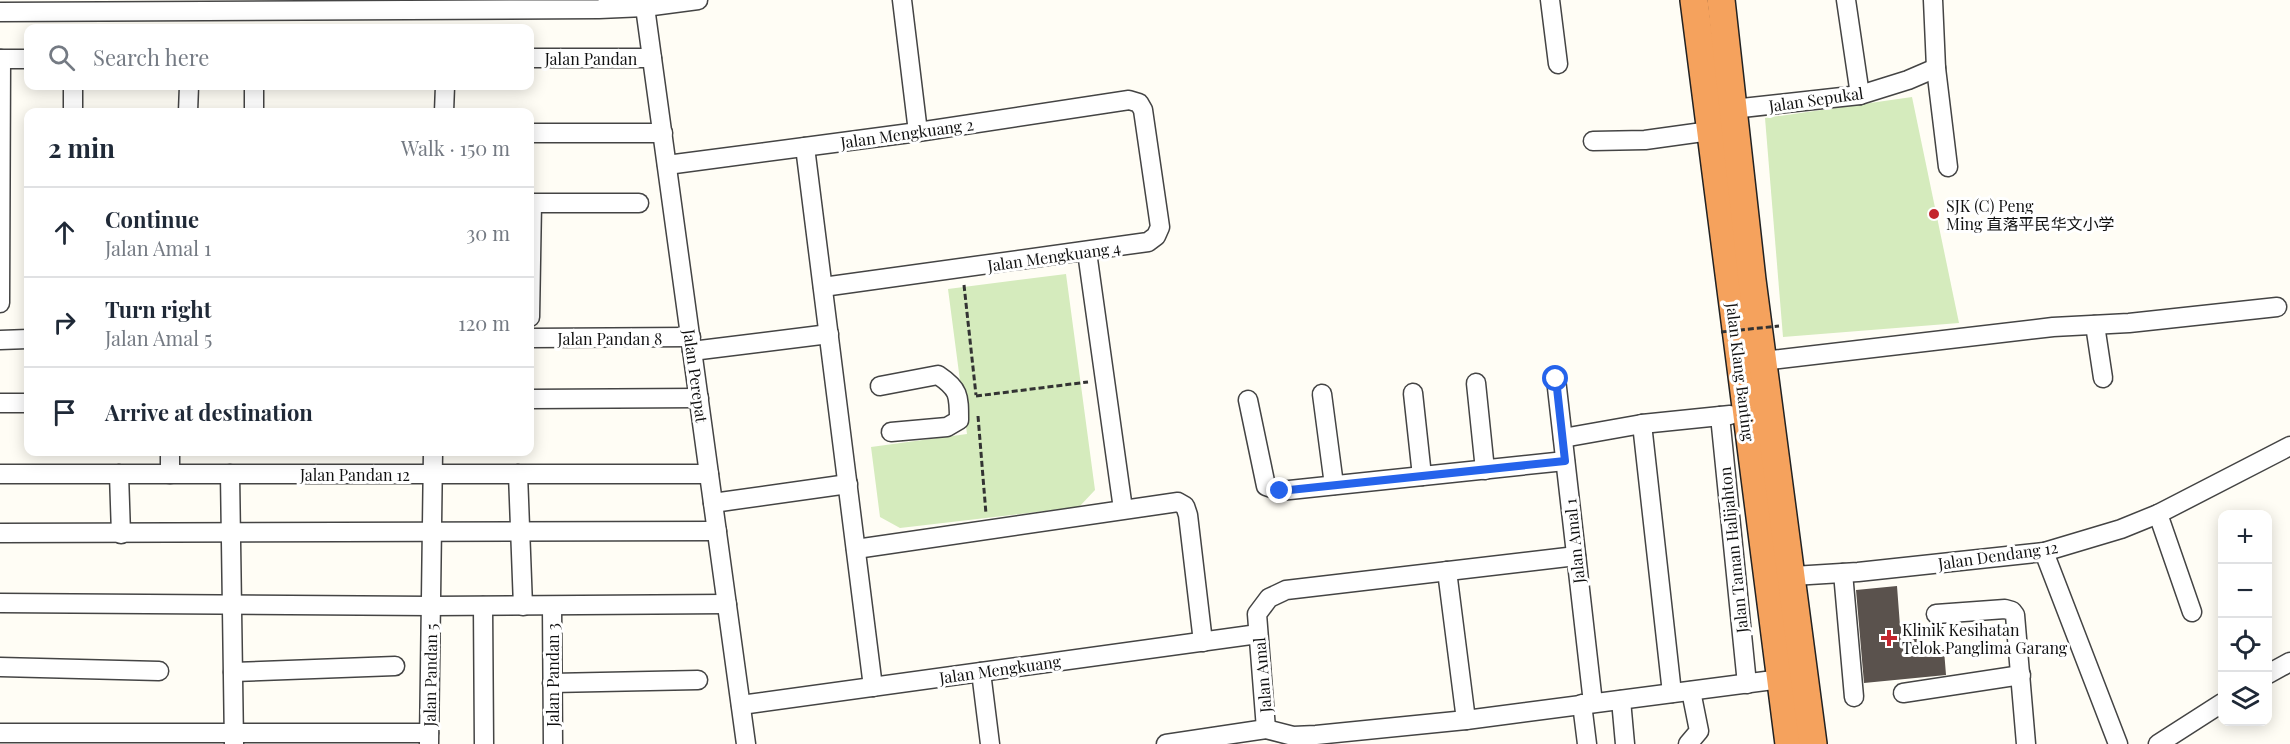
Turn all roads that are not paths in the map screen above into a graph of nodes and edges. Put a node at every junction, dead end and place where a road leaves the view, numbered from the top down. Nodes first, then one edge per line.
1 (698, 0) edge
2 (902, 0) edge
3 (1550, 0) edge
4 (1694, 0) edge
5 (1721, 0) edge
6 (1846, 0) edge
7 (1933, 0) edge
8 (645, 7) junction
9 (0, 12) edge
10 (262, 13) edge
11 (446, 20) edge
12 (534, 58) edge
13 (652, 58) junction
14 (1, 59) edge
15 (24, 59) edge
16 (1558, 64) dead end
17 (1936, 68) junction
18 (73, 90) edge
19 (189, 90) edge
20 (254, 90) edge
21 (445, 90) edge
22 (1860, 94) junction
23 (73, 108) edge
24 (188, 108) edge
25 (254, 108) edge
26 (444, 108) edge
27 (1143, 110) joint
28 (1733, 110) junction
29 (1710, 131) junction
30 (918, 132) junction
31 (534, 133) edge
32 (663, 133) junction
33 (1593, 141) dead end
34 (805, 147) junction
35 (667, 165) junction
36 (1948, 167) dead end
37 (534, 203) edge
38 (639, 203) dead end
39 (1087, 252) junction
40 (823, 287) junction
41 (0, 303) edge
42 (2277, 307) dead end
43 (2095, 325) junction
44 (829, 334) junction
45 (534, 338) edge
46 (24, 339) edge
47 (0, 340) edge
48 (691, 344) junction
49 (1763, 361) junction
50 (2103, 378) dead end
51 (1556, 379) dead end
52 (1476, 383) dead end
53 (880, 386) dead end
54 (1413, 393) dead end
55 (1322, 394) dead end
56 (699, 398) junction
57 (534, 399) edge
58 (1248, 400) dead end
59 (24, 402) edge
60 (0, 403) edge
61 (1733, 415) junction
62 (1642, 424) junction
63 (891, 432) dead end
64 (1563, 438) junction
65 (2289, 450) edge
66 (170, 456) edge
67 (433, 456) edge
68 (1565, 461) junction
69 (1485, 470) junction
70 (0, 474) edge
71 (119, 474) junction
72 (170, 474) junction
73 (230, 474) junction
74 (433, 474) junction
75 (518, 474) junction
76 (709, 474) junction
77 (1422, 476) junction
78 (848, 484) junction
79 (1335, 485) junction
80 (713, 503) junction
81 (1123, 509) junction
82 (2158, 514) junction
83 (432, 531) junction
84 (520, 531) junction
85 (717, 531) junction
86 (0, 533) edge
87 (121, 534) junction
88 (231, 534) junction
89 (856, 549) junction
90 (2044, 552) junction
91 (1576, 556) junction
92 (1447, 571) junction
93 (1843, 573) junction
94 (1792, 576) junction
95 (0, 603) edge
96 (232, 604) junction
97 (727, 604) junction
98 (431, 606) junction
99 (483, 606) junction
100 (524, 606) junction
101 (552, 606) junction
102 (2192, 612) dead end
103 (1936, 614) dead end
104 (1258, 634) junction
105 (1203, 642) junction
106 (2290, 662) edge
107 (395, 666) dead end
108 (0, 668) edge
109 (159, 671) dead end
110 (232, 672) junction
111 (981, 672) junction
112 (2272, 673) edge
113 (2021, 675) junction
114 (1781, 679) junction
115 (698, 680) dead end
116 (552, 683) junction
117 (1747, 684) junction
118 (873, 687) junction
119 (1691, 691) junction
120 (1672, 693) junction
121 (1903, 693) dead end
122 (1854, 697) dead end
123 (1621, 700) junction
124 (1587, 704) junction
125 (741, 705) junction
126 (2218, 706) edge
127 (1466, 720) junction
128 (1266, 729) junction
129 (0, 733) edge
130 (233, 738) edge
131 (429, 738) edge
132 (484, 744) edge
133 (553, 744) edge
134 (746, 744) edge
135 (990, 744) edge
136 (1166, 744) edge
137 (1587, 744) edge
138 (1625, 744) edge
139 (1689, 744) edge
140 (1789, 744) edge
141 (1813, 744) edge
142 (2026, 744) edge
143 (2118, 744) edge
144 (2158, 744) edge

1 - 8 street
2 - 30 street
3 - 16 street
4 - 29 highway, Jalan Klang Banting
5 - 28 highway, Jalan Klang Banting
6 - 22 street
7 - 17 street
8 - 11 street
8 - 13 street, Jalan Perepat
9 - 10 street
10 - 11 street
12 - 13 street, Jalan Pandan
13 - 32 street, Jalan Perepat
14 - 15 street
14 - 41 street
17 - 22 street, Jalan Sepukal
17 - 36 street
18 - 23 street
19 - 24 street
20 - 25 street
21 - 26 street
22 - 28 street, Jalan Sepukal
27 - 30 street, Jalan Mengkuang 2
27 - 39 street, Jalan Mengkuang 4
28 - 49 highway, Jalan Klang Banting
29 - 33 street
29 - 61 highway, Jalan Klang Banting
30 - 34 street, Jalan Mengkuang 2
31 - 32 street
32 - 35 street, Jalan Perepat
34 - 35 street, Jalan Mengkuang 2
34 - 40 street
35 - 48 street, Jalan Perepat
37 - 38 street
39 - 40 street, Jalan Mengkuang 4
39 - 81 street
40 - 44 street
42 - 43 street
43 - 49 street
43 - 50 street
44 - 48 street, Jalan Pandan 8
44 - 78 street
45 - 48 street, Jalan Pandan 8
46 - 47 street
48 - 56 street, Jalan Perepat
49 - 94 highway, Jalan Klang Banting
51 - 64 street, Jalan Amal 1
52 - 69 street
53 - 63 street
54 - 77 street
55 - 79 street
56 - 57 street
56 - 76 street, Jalan Perepat
58 - 79 street
59 - 60 street
61 - 62 street
61 - 114 highway, Jalan Klang Banting
61 - 117 street, Jalan Taman Halijahton
62 - 64 street
62 - 120 street
64 - 68 street, Jalan Amal 1
65 - 82 street, Jalan Dendang 12
66 - 72 street
67 - 74 street, Jalan Pandan 5
68 - 69 street
68 - 91 street, Jalan Amal 1
69 - 77 street
70 - 71 street, Jalan Pandan 12
71 - 72 street, Jalan Pandan 12
71 - 87 street
72 - 73 street, Jalan Pandan 12
73 - 74 street, Jalan Pandan 12
73 - 88 street
74 - 75 street, Jalan Pandan 12
74 - 83 street, Jalan Pandan 5
75 - 76 street, Jalan Pandan 12
75 - 84 street
76 - 80 street, Jalan Perepat
77 - 79 street
78 - 80 street
78 - 89 street
80 - 85 street, Jalan Perepat
81 - 89 street
81 - 105 street
82 - 90 street, Jalan Dendang 12
82 - 102 street
83 - 84 street
83 - 88 street
83 - 98 street, Jalan Pandan 5
84 - 85 street
84 - 100 street
85 - 97 street, Jalan Perepat
86 - 87 street
87 - 88 street
88 - 96 street
89 - 118 street
90 - 93 street, Jalan Dendang 12
90 - 143 street
91 - 92 street, Jalan Amal
91 - 124 street, Jalan Amal 1
92 - 104 street, Jalan Amal
92 - 127 street
93 - 94 street, Jalan Dendang 12
93 - 122 street
94 - 141 highway, Jalan Klang Banting
95 - 96 street
96 - 98 street
96 - 110 street
97 - 101 street
97 - 125 street, Jalan Perepat
98 - 99 street
98 - 131 street, Jalan Pandan 5
99 - 100 street
99 - 132 street
100 - 101 street
101 - 116 street, Jalan Pandan 3
103 - 113 street
104 - 105 street, Jalan Mengkuang
104 - 128 street, Jalan Amal
105 - 111 street, Jalan Mengkuang
106 - 112 street
107 - 110 street
108 - 109 street
110 - 130 street
111 - 118 street, Jalan Mengkuang
111 - 135 street
113 - 121 street
113 - 142 street
114 - 117 street, Jalan Amal
114 - 140 highway, Jalan Klang Banting
115 - 116 street
116 - 133 street, Jalan Pandan 3
117 - 119 street, Jalan Amal
118 - 125 street, Jalan Mengkuang
119 - 120 street, Jalan Amal
119 - 139 street
120 - 123 street, Jalan Amal
123 - 124 street, Jalan Amal
123 - 138 street
124 - 127 street, Jalan Amal
124 - 137 street, Jalan Amal 1
125 - 134 street, Jalan Perepat
126 - 144 street
127 - 128 street, Jalan Amal
128 - 136 street
129 - 130 street
130 - 131 street

